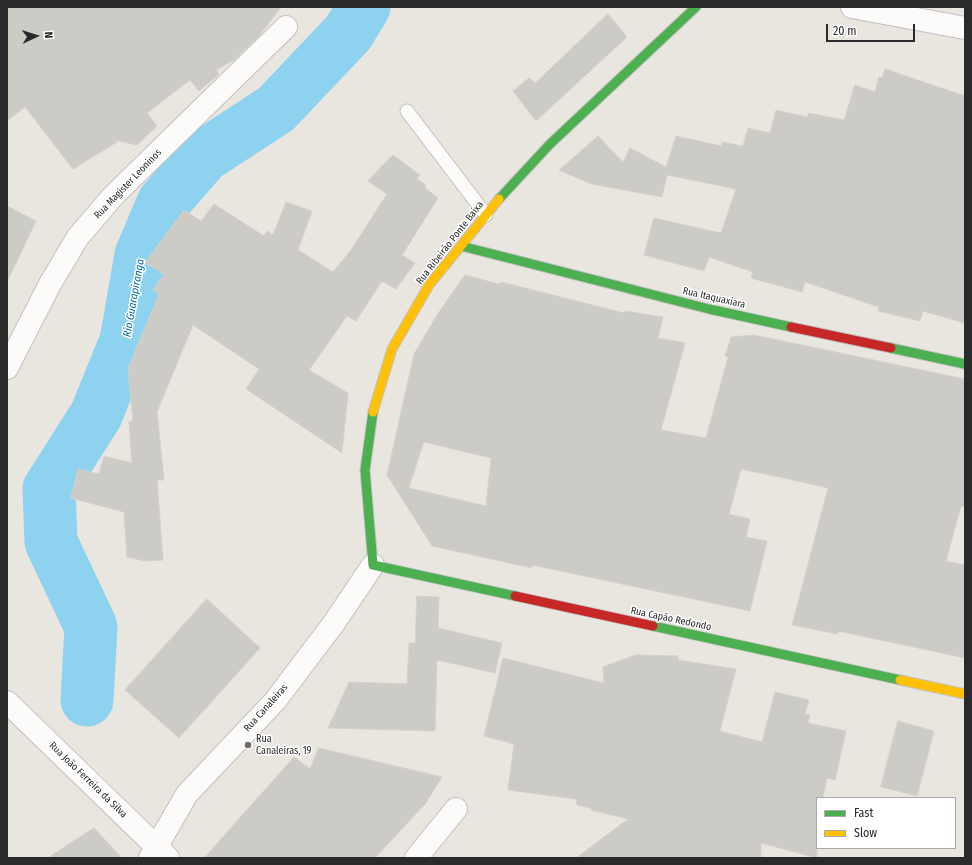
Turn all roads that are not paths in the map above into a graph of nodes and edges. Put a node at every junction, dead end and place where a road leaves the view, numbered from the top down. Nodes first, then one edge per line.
1 (696, 7) edge
2 (852, 7) edge
3 (286, 27) dead end
4 (965, 28) edge
5 (407, 111) dead end
6 (486, 215) junction
7 (460, 246) junction
8 (965, 364) edge
9 (7, 368) edge
10 (373, 565) junction
11 (965, 694) edge
12 (7, 702) edge
13 (456, 809) dead end
14 (158, 854) edge
15 (416, 858) edge

1 - 6 street, Rua Ribeirão Ponte Baixa
2 - 4 street
3 - 9 street, Rua Magister Leoninos
5 - 6 lane
6 - 7 street, Rua Ribeirão Ponte Baixa
7 - 8 street, Rua Itaquaxiara
7 - 10 street, Rua Ribeirão Ponte Baixa
10 - 11 street, Rua Capão Redondo
10 - 14 street, Rua Canaleiras
12 - 14 street, Rua João Ferreira da Silva
13 - 15 street

